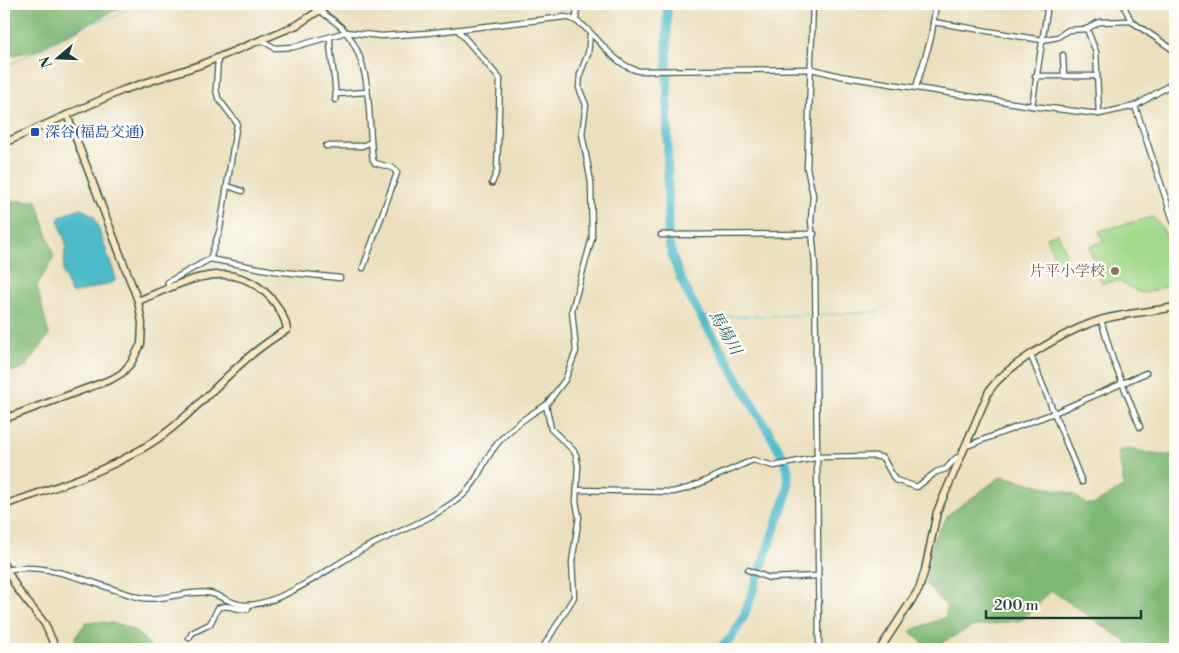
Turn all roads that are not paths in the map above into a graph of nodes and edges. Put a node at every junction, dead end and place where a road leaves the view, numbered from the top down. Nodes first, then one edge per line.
1 (310, 4) edge
2 (329, 4) edge
3 (577, 4) edge
4 (813, 4) edge
5 (936, 4) edge
6 (1038, 4) edge
7 (1123, 4) edge
8 (1048, 6) edge
9 (320, 11) junction
10 (576, 19) junction
11 (1131, 21) junction
12 (933, 22) junction
13 (1087, 29) junction
14 (458, 30) junction
15 (346, 32) junction
16 (590, 34) junction
17 (330, 38) junction
18 (261, 40) junction
19 (1042, 40) junction
20 (1175, 51) edge
21 (1063, 55) dead end
22 (218, 58) junction
23 (812, 69) junction
24 (1035, 76) junction
25 (1064, 76) junction
26 (1097, 76) junction
27 (1175, 82) edge
28 (916, 87) junction
29 (366, 92) junction
30 (337, 94) junction
31 (335, 100) dead end
32 (1032, 106) junction
33 (1135, 106) junction
34 (1099, 114) junction
35 (67, 115) junction
36 (371, 142) junction
37 (4, 143) edge
38 (326, 146) dead end
39 (492, 183) dead end
40 (228, 186) junction
41 (242, 190) dead end
42 (1175, 226) edge
43 (814, 234) junction
44 (661, 235) dead end
45 (210, 259) junction
46 (363, 268) dead end
47 (340, 278) dead end
48 (168, 289) junction
49 (138, 301) junction
50 (1175, 307) edge
51 (1100, 320) junction
52 (1031, 356) junction
53 (1146, 373) dead end
54 (1122, 383) junction
55 (546, 405) junction
56 (1054, 413) junction
57 (4, 419) edge
58 (1140, 427) dead end
59 (964, 446) junction
60 (960, 457) junction
61 (817, 459) junction
62 (1082, 482) dead end
63 (577, 490) junction
64 (4, 506) edge
65 (5, 568) edge
66 (748, 570) dead end
67 (818, 576) junction
68 (248, 605) junction
69 (190, 638) dead end
70 (56, 649) edge
71 (542, 649) edge
72 (819, 649) edge
73 (880, 649) edge

1 - 9 street
2 - 9 street
3 - 10 street
4 - 23 street
5 - 12 street
6 - 8 street
7 - 11 street
8 - 19 street
9 - 15 street
9 - 18 street
10 - 14 street
10 - 16 street
11 - 13 street
11 - 20 street
12 - 19 street
12 - 28 street
13 - 19 street
13 - 26 street
14 - 15 street
14 - 39 street
15 - 17 street
15 - 29 street
16 - 23 street
16 - 55 street
17 - 18 street
17 - 30 street
18 - 22 street
19 - 24 street
21 - 25 street
22 - 35 street
22 - 40 street
23 - 28 street
23 - 43 street
24 - 25 street
24 - 32 street
25 - 26 street
26 - 34 street
27 - 33 street
28 - 32 street
29 - 30 street
29 - 36 street
30 - 31 street
32 - 34 street
33 - 34 street
33 - 42 street
35 - 37 street
35 - 49 street
36 - 38 street
36 - 46 street
40 - 41 street
40 - 45 street
43 - 44 street
43 - 61 street
45 - 47 street
45 - 48 street
48 - 49 street
48 - 64 street
49 - 57 street
50 - 51 street
51 - 52 street
51 - 54 street
52 - 56 street
52 - 59 street
53 - 54 street
54 - 56 street
54 - 58 street
55 - 63 street
55 - 68 street
56 - 59 street
56 - 62 street
59 - 60 street
60 - 61 street
60 - 73 street
61 - 63 street
61 - 67 street
63 - 71 street
65 - 68 street
65 - 70 street
66 - 67 street
67 - 72 street
68 - 69 street

